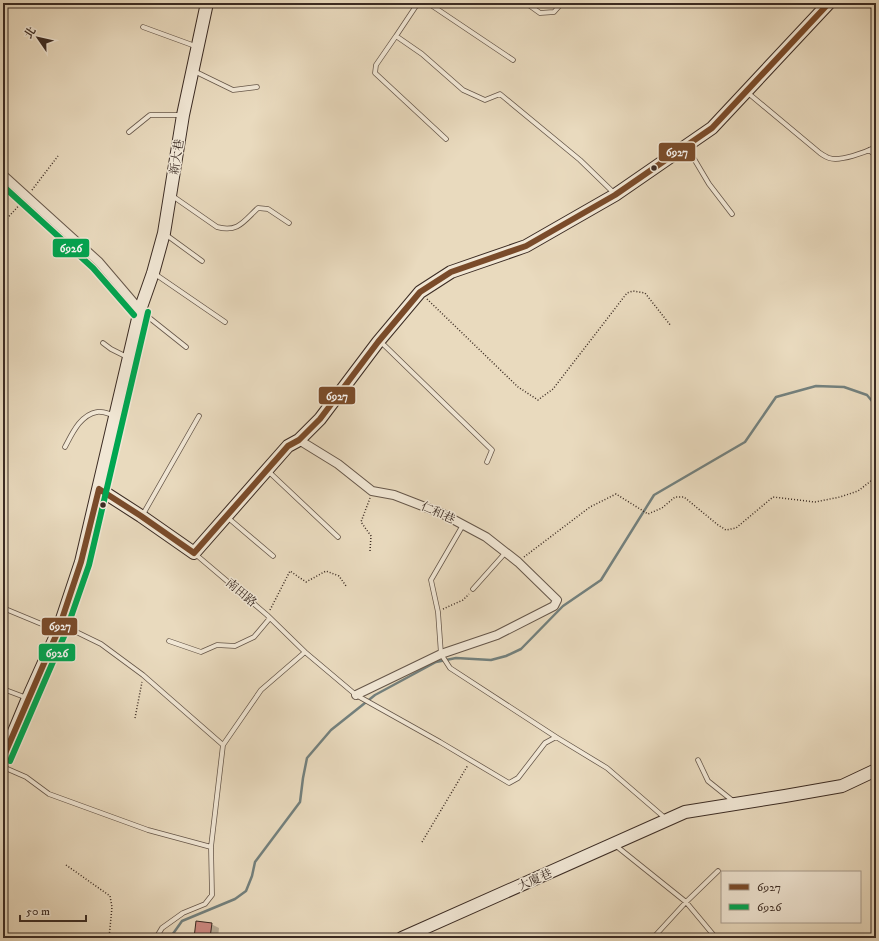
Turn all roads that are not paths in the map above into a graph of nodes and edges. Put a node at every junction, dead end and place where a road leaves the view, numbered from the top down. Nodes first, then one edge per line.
1 (207, 3) edge
2 (418, 3) edge
3 (428, 3) edge
4 (526, 3) edge
5 (562, 3) edge
6 (829, 3) edge
7 (868, 3) edge
8 (876, 9) edge
9 (143, 27) dead end
10 (396, 36) junction
11 (198, 47) junction
12 (513, 60) dead end
13 (192, 70) junction
14 (257, 87) dead end
15 (745, 91) junction
16 (183, 115) junction
17 (129, 132) dead end
18 (446, 139) dead end
19 (686, 145) junction
20 (876, 147) edge
21 (869, 150) junction
22 (876, 156) edge
23 (3, 175) edge
24 (171, 194) junction
25 (615, 195) junction
26 (732, 214) dead end
27 (289, 223) dead end
28 (164, 233) junction
29 (202, 260) dead end
30 (153, 273) junction
31 (140, 310) junction
32 (225, 322) dead end
33 (378, 342) junction
34 (103, 343) dead end
35 (186, 347) dead end
36 (129, 358) junction
37 (116, 416) junction
38 (198, 416) dead end
39 (299, 440) junction
40 (66, 447) dead end
41 (486, 462) dead end
42 (268, 470) junction
43 (99, 489) junction
44 (141, 516) junction
45 (227, 517) junction
46 (463, 525) junction
47 (338, 537) dead end
48 (506, 552) junction
49 (194, 553) junction
50 (273, 556) dead end
51 (473, 589) road end
52 (3, 608) edge
53 (268, 617) junction
54 (59, 628) junction
55 (169, 641) dead end
56 (305, 652) junction
57 (442, 656) junction
58 (3, 689) edge
59 (356, 695) junction
60 (28, 698) junction
61 (556, 737) junction
62 (223, 745) junction
63 (3, 758) edge
64 (698, 760) dead end
65 (3, 767) edge
66 (876, 770) edge
67 (736, 804) junction
68 (666, 820) junction
69 (613, 844) junction
70 (211, 847) junction
71 (718, 871) dead end
72 (686, 902) junction
73 (156, 938) edge
74 (402, 938) edge
75 (653, 938) edge
76 (716, 938) edge

1 - 11 street, 新大巷
2 - 10 lane
3 - 12 lane
4 - 5 lane
6 - 15 street
7 - 8 lane
9 - 11 lane
10 - 18 lane
10 - 25 lane
11 - 13 street, 新大巷
13 - 14 lane
13 - 16 street, 新大巷
15 - 19 street
15 - 21 lane
16 - 17 lane
16 - 24 street, 新大巷
19 - 25 street
19 - 26 lane
20 - 21 lane
21 - 22 lane
23 - 31 street
24 - 27 lane
24 - 28 street, 新大巷
25 - 33 street
28 - 29 lane
28 - 30 street, 新大巷
30 - 31 street, 新大巷
30 - 32 lane
31 - 35 lane
31 - 36 street
33 - 39 street
33 - 41 lane
34 - 36 lane
36 - 37 street
37 - 40 lane
37 - 43 street
38 - 44 lane
39 - 42 street
39 - 46 street, 仁和巷
42 - 45 street
42 - 47 lane
43 - 44 street, 南田路
43 - 54 street
44 - 49 street, 南田路
45 - 49 street
45 - 50 lane
46 - 48 street
46 - 57 lane, 仁和巷
48 - 51 lane
48 - 57 street
49 - 53 lane, 南田路
52 - 54 lane
53 - 55 lane
53 - 56 lane, 南田路
54 - 60 street
54 - 62 lane
56 - 59 lane, 南田路
56 - 62 lane
57 - 59 street
57 - 61 lane
58 - 60 lane
59 - 61 lane, 南田路
60 - 63 street
61 - 68 lane
62 - 70 lane
64 - 67 lane
65 - 70 lane
66 - 67 street, 大廈巷
67 - 68 street, 大廈巷
68 - 69 street, 大廈巷
69 - 72 lane
69 - 74 street, 大廈巷
70 - 73 lane
71 - 72 lane
72 - 75 lane
72 - 76 lane

